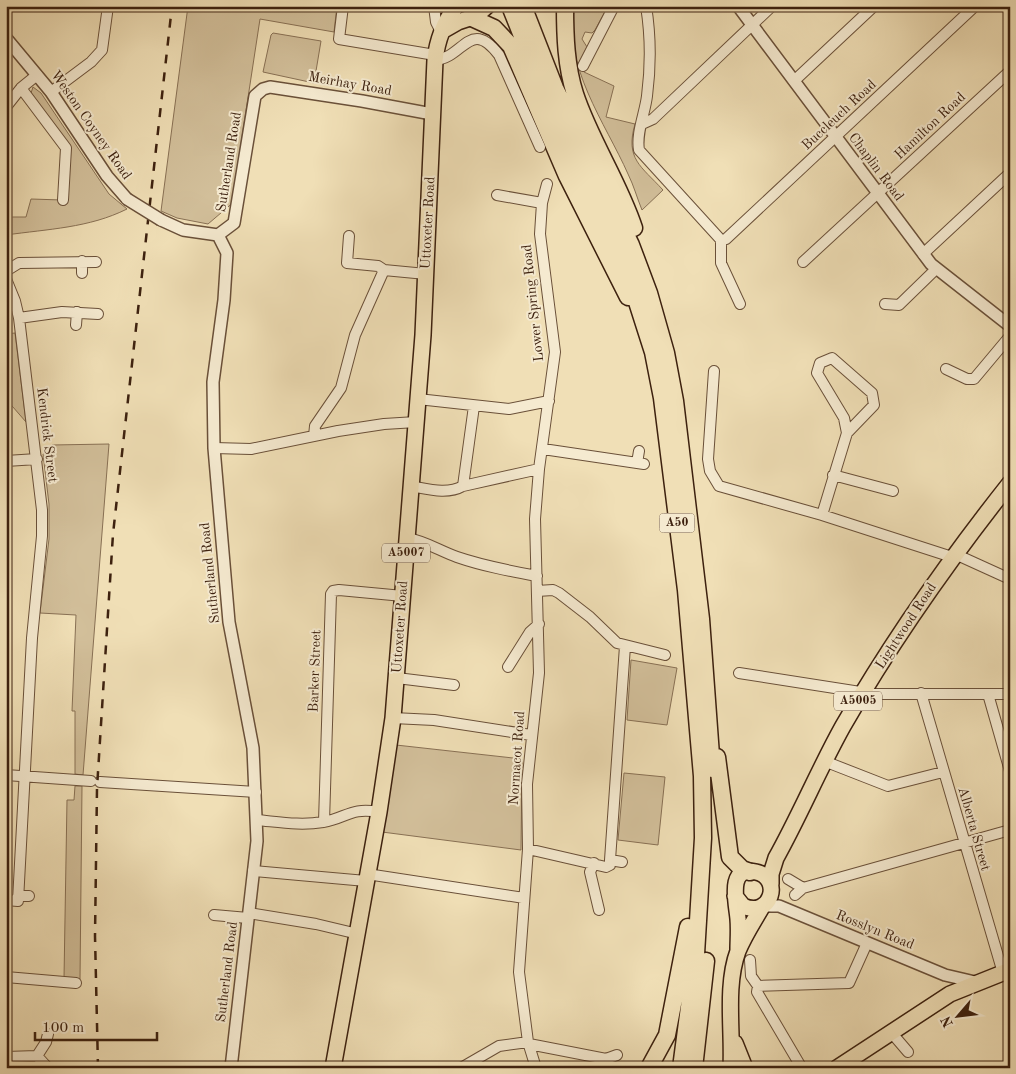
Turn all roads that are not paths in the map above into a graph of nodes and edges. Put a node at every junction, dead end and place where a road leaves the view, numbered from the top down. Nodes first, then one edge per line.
1 (108, 6) edge
2 (343, 6) edge
3 (434, 6) edge
4 (457, 6) edge
5 (510, 6) edge
6 (523, 6) edge
7 (565, 6) edge
8 (614, 6) edge
9 (646, 6) edge
10 (738, 6) edge
11 (772, 6) edge
12 (874, 6) edge
13 (975, 6) edge
14 (479, 12) edge
15 (752, 25) junction
16 (443, 32) junction
17 (6, 38) edge
18 (435, 58) junction
19 (583, 66) dead end
20 (1010, 70) edge
21 (37, 75) junction
22 (794, 81) junction
23 (21, 88) junction
24 (263, 88) joint
25 (51, 92) junction
26 (6, 108) edge
27 (432, 114) junction
28 (642, 124) junction
29 (835, 138) junction
30 (540, 147) dead end
31 (1010, 173) edge
32 (547, 184) dead end
33 (878, 194) junction
34 (497, 195) dead end
35 (63, 200) dead end
36 (542, 203) junction
37 (218, 235) junction
38 (349, 236) dead end
39 (720, 240) junction
40 (924, 254) junction
41 (82, 261) junction
42 (96, 262) dead end
43 (803, 262) dead end
44 (936, 269) junction
45 (384, 270) junction
46 (6, 271) edge
47 (82, 273) dead end
48 (426, 274) junction
49 (6, 279) edge
50 (735, 301) dead end
51 (885, 304) dead end
52 (77, 312) junction
53 (98, 314) dead end
54 (19, 318) junction
55 (76, 325) dead end
56 (1010, 326) edge
57 (1010, 336) edge
58 (666, 353) junction
59 (946, 369) dead end
60 (714, 371) dead end
61 (662, 398) junction
62 (418, 399) junction
63 (549, 401) junction
64 (474, 406) junction
65 (416, 422) junction
66 (847, 433) junction
67 (314, 436) junction
68 (214, 448) junction
69 (543, 449) junction
70 (639, 450) dead end
71 (37, 459) junction
72 (6, 461) edge
73 (539, 469) junction
74 (833, 475) junction
75 (1010, 483) edge
76 (410, 486) junction
77 (462, 486) junction
78 (893, 491) dead end
79 (822, 515) junction
80 (407, 538) junction
81 (953, 555) junction
82 (536, 576) junction
83 (1010, 579) edge
84 (537, 591) junction
85 (403, 596) junction
86 (539, 624) junction
87 (625, 646) junction
88 (665, 655) dead end
89 (508, 667) dead end
90 (739, 673) dead end
91 (397, 678) junction
92 (454, 685) dead end
93 (864, 691) junction
94 (921, 693) junction
95 (988, 694) junction
96 (1010, 694) edge
97 (709, 702) junction
98 (393, 718) junction
99 (531, 735) junction
100 (824, 761) junction
101 (1010, 771) edge
102 (943, 772) junction
103 (6, 775) edge
104 (24, 776) junction
105 (256, 792) junction
106 (379, 812) junction
107 (257, 820) junction
108 (324, 822) junction
109 (702, 826) junction
110 (1010, 830) edge
111 (964, 842) junction
112 (528, 849) junction
113 (776, 858) junction
114 (610, 860) junction
115 (622, 862) dead end
116 (594, 863) junction
117 (253, 871) junction
118 (752, 872) junction
119 (367, 878) junction
120 (788, 879) dead end
121 (771, 885) junction
122 (735, 896) junction
123 (524, 898) junction
124 (6, 900) edge
125 (763, 906) junction
126 (599, 910) dead end
127 (795, 912) junction
128 (214, 915) dead end
129 (249, 916) junction
130 (358, 934) junction
131 (867, 942) junction
132 (744, 955) junction
133 (1006, 972) edge
134 (945, 975) junction
135 (6, 977) edge
136 (975, 982) junction
137 (68, 985) dead end
138 (758, 986) junction
139 (953, 993) junction
140 (890, 1032) junction
141 (48, 1034) dead end
142 (733, 1037) junction
143 (529, 1043) junction
144 (908, 1052) dead end
145 (617, 1055) dead end
146 (37, 1056) junction
147 (6, 1057) edge
148 (794, 1060) dead end
149 (605, 1064) edge
150 (48, 1068) edge
151 (231, 1068) edge
152 (333, 1068) edge
153 (461, 1068) edge
154 (536, 1068) edge
155 (649, 1068) edge
156 (681, 1068) edge
157 (694, 1068) edge
158 (731, 1068) edge
159 (745, 1068) edge
160 (837, 1068) edge

1 - 25 street
2 - 18 street
3 - 16 street
4 - 14 main road, A5007
4 - 16 main road, Uttoxeter Road / A5007
5 - 61 highway, A50
6 - 58 highway, A50
7 - 58 highway
8 - 19 street
9 - 28 street
10 - 15 street, Chaplin Road
11 - 15 street
12 - 22 street
13 - 29 street, Buccleuch Road
14 - 16 main road
14 - 61 highway
15 - 22 street, Chaplin Road
15 - 28 street
16 - 18 main road, Uttoxeter Road / A5007
17 - 21 street, Weston Coyney Road
18 - 27 main road, Uttoxeter Road / A5007
18 - 30 street
20 - 33 street, Hamilton Road
21 - 23 street
21 - 25 street, Weston Coyney Road
22 - 29 street, Chaplin Road
23 - 26 street
23 - 35 street
24 - 27 street, Meirhay Road
24 - 37 street, Sutherland Road
25 - 37 street, Weston Coyney Road, bridge
27 - 48 main road, Uttoxeter Road / A5007
28 - 39 street
29 - 33 street, Chaplin Road
29 - 39 street, Buccleuch Road
31 - 40 street
32 - 36 street, Lower Spring Road
33 - 40 street, Chaplin Road
33 - 43 street, Hamilton Road
34 - 36 street
36 - 63 street, Lower Spring Road
37 - 68 street, Sutherland Road
38 - 45 street
39 - 50 street
40 - 44 street, Chaplin Road
41 - 42 street
41 - 46 street
41 - 47 street
44 - 51 street
44 - 56 street, Chaplin Road
45 - 48 street
45 - 67 street
48 - 62 main road, Uttoxeter Road / A5007
49 - 54 street, Kendrick Street
52 - 53 street
52 - 54 street
52 - 55 street
54 - 71 street, Kendrick Street
57 - 59 street
58 - 97 highway, A50
60 - 79 street
61 - 109 highway, A50
62 - 64 street
62 - 65 main road, Uttoxeter Road / A5007
63 - 64 street
63 - 69 street, Lower Spring Road
64 - 77 street
65 - 67 street
65 - 76 main road, Uttoxeter Road / A5007
66 - 66 street
66 - 74 street
67 - 68 street
68 - 105 street, Sutherland Road
69 - 70 street
69 - 73 street, Normacot Road
71 - 72 street
71 - 104 street, Kendrick Street
73 - 77 street
73 - 82 street, Normacot Road
74 - 78 street
74 - 79 street
75 - 81 main road, Lightwood Road / A5005
76 - 77 street
76 - 80 main road, Uttoxeter Road / A5007
79 - 81 street
80 - 82 street
80 - 85 main road, Uttoxeter Road / A5007
81 - 83 street
81 - 93 main road, Lightwood Road / A5005
82 - 84 street, Normacot Road
84 - 86 street, Normacot Road
84 - 87 street
85 - 91 main road, Uttoxeter Road / A5007
85 - 108 street, Barker Street
86 - 89 street
86 - 99 street, Normacot Road
87 - 88 street
87 - 114 street
90 - 93 street
91 - 92 street
91 - 98 main road, Uttoxeter Road / A5007
93 - 94 street
93 - 100 main road, Lightwood Road / A5005
94 - 95 street
94 - 102 street, Alberta Street
95 - 96 street
95 - 101 street
97 - 118 highway
97 - 157 highway, A50
98 - 99 street
98 - 106 main road, Uttoxeter Road / A5007
99 - 112 street, Normacot Road
100 - 102 street
100 - 113 main road, Lightwood Road / A5005
102 - 111 street, Alberta Street
103 - 104 street
104 - 105 street
104 - 124 street, Kendrick Street
105 - 107 street, Sutherland Road
106 - 108 street
106 - 119 main road, Uttoxeter Road / A5007
107 - 108 street
107 - 117 street, Sutherland Road
109 - 155 highway
109 - 156 highway, A50
110 - 111 street
111 - 120 street
111 - 133 street, Alberta Street
112 - 116 street
112 - 123 street, Normacot Road
113 - 118 main road
113 - 121 main road, Lightwood Road / A5005
114 - 115 street
114 - 116 street
116 - 126 street
117 - 119 street
117 - 129 street, Sutherland Road
118 - 121 main road
118 - 122 main road
119 - 123 street
119 - 130 main road, Uttoxeter Road / A5007
121 - 125 main road
121 - 127 street, Rosslyn Road
122 - 125 main road
122 - 132 main road
123 - 143 street, Normacot Road
125 - 127 street, Rosslyn Road
125 - 132 main road
127 - 131 street, Rosslyn Road
128 - 129 street
129 - 130 street
129 - 151 street, Sutherland Road
130 - 152 main road, Uttoxeter Road / A5007
131 - 134 street, Rosslyn Road
131 - 138 street
132 - 138 street
132 - 142 main road
133 - 136 main road
134 - 136 street, Rosslyn Road
134 - 139 street
135 - 137 street
136 - 139 main road
138 - 148 street
139 - 140 main road
140 - 144 street
140 - 160 main road
141 - 146 street
142 - 158 main road
142 - 159 main road
143 - 149 street
143 - 153 street
143 - 154 street, Normacot Road
145 - 149 street
146 - 147 street
146 - 150 street

